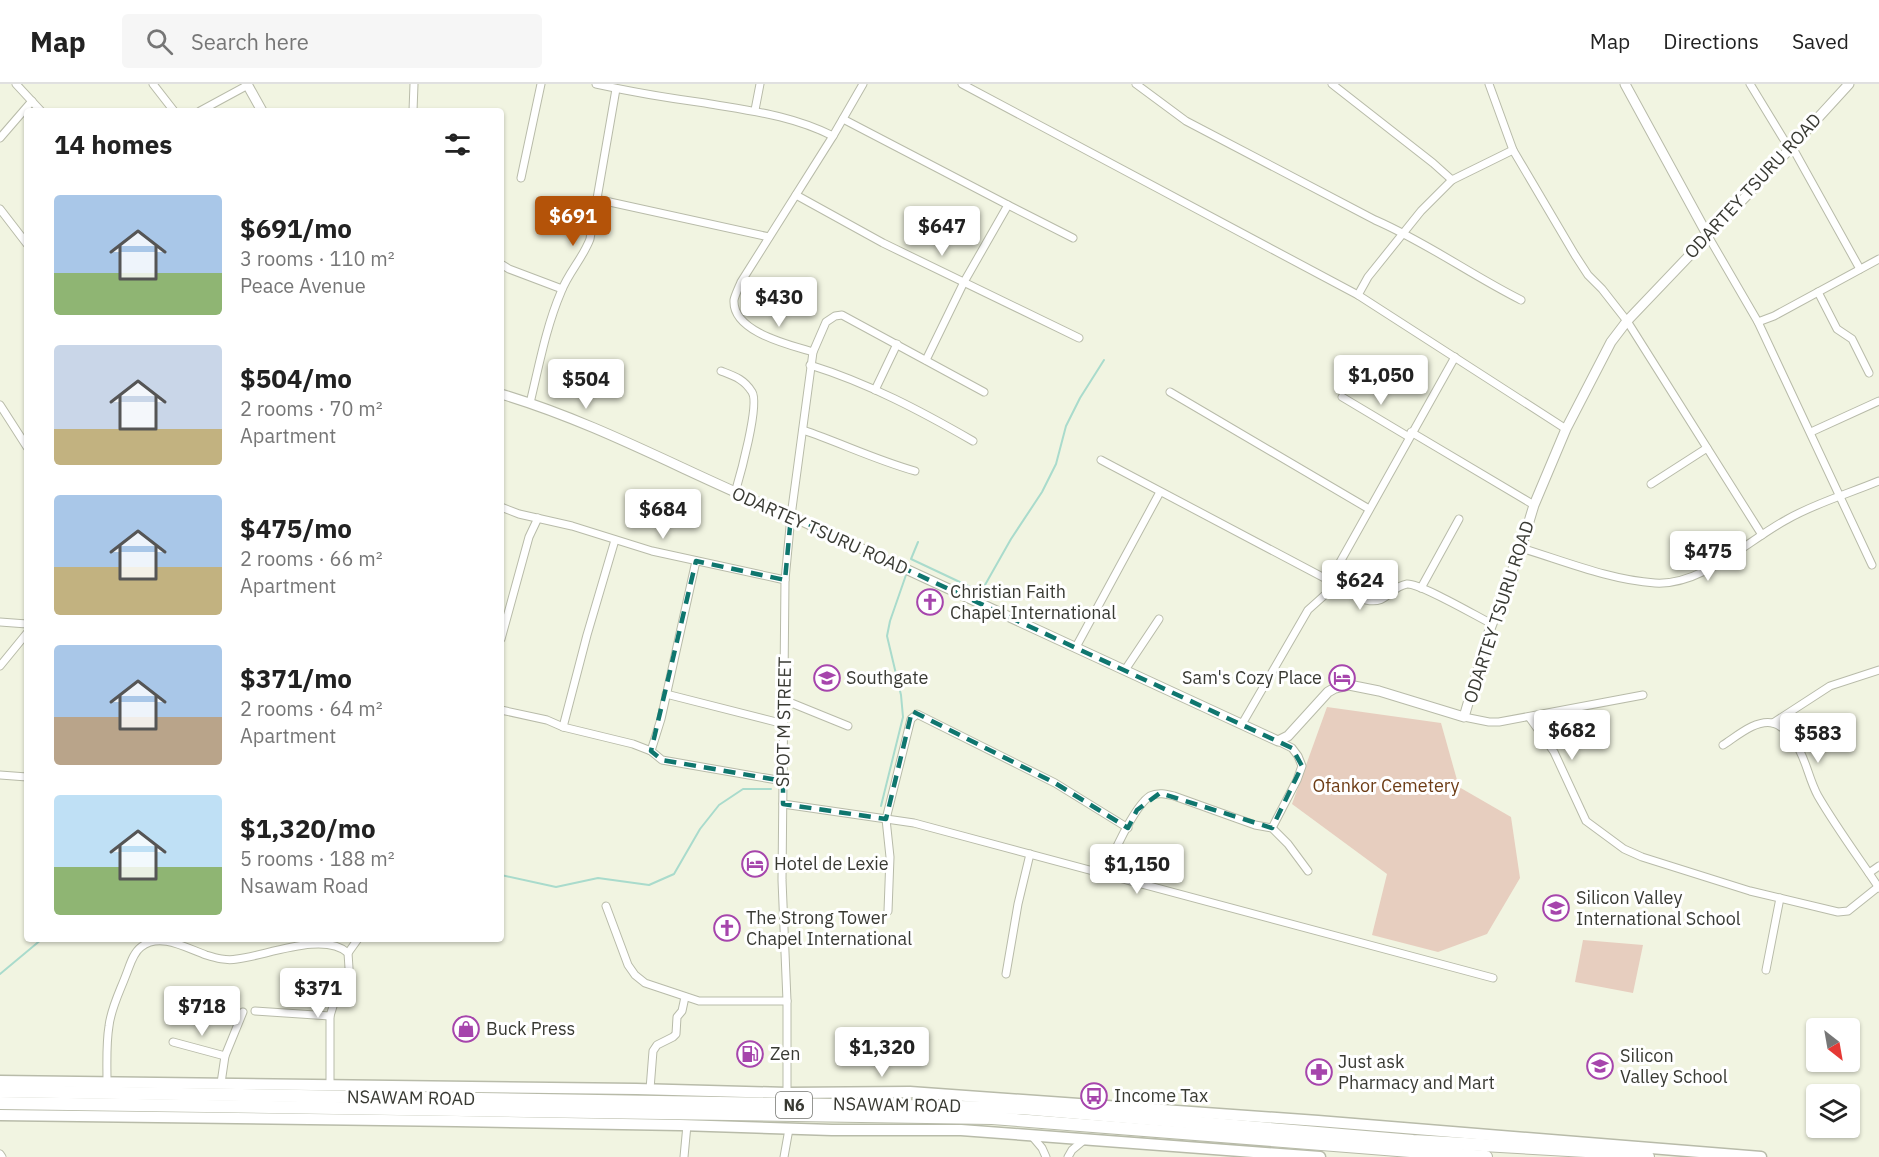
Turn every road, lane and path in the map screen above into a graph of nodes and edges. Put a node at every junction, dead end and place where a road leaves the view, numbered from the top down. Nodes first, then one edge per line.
1 (16, 84) edge
2 (153, 84) edge
3 (247, 84) edge
4 (414, 84) edge
5 (541, 84) edge
6 (596, 84) edge
7 (760, 84) edge
8 (863, 84) edge
9 (962, 84) edge
10 (1136, 84) edge
11 (1332, 84) edge
12 (1489, 84) edge
13 (1625, 84) edge
14 (1750, 84) edge
15 (1849, 84) edge
16 (616, 89) junction
17 (32, 101) junction
18 (26, 108) edge
19 (38, 108) edge
20 (172, 108) edge
21 (205, 108) edge
22 (260, 108) edge
23 (413, 108) edge
24 (24, 110) edge
25 (755, 110) junction
26 (843, 119) junction
27 (833, 136) junction
28 (0, 138) edge
29 (1790, 146) junction
30 (1513, 150) junction
31 (521, 178) dead end
32 (1452, 180) junction
33 (796, 195) junction
34 (596, 199) junction
35 (1008, 205) junction
36 (0, 209) edge
37 (1404, 232) junction
38 (1708, 236) junction
39 (769, 237) junction
40 (1073, 238) dead end
41 (24, 240) edge
42 (1879, 259) edge
43 (504, 266) edge
44 (1860, 268) junction
45 (964, 282) junction
46 (562, 289) junction
47 (1818, 292) junction
48 (1358, 295) junction
49 (1521, 300) dead end
50 (1627, 321) junction
51 (1758, 322) junction
52 (1079, 338) dead end
53 (897, 344) junction
54 (813, 352) junction
55 (1455, 357) junction
56 (926, 360) junction
57 (810, 365) junction
58 (721, 371) dead end
59 (1869, 373) dead end
60 (875, 390) junction
61 (984, 392) dead end
62 (1170, 392) dead end
63 (504, 395) edge
64 (1342, 397) dead end
65 (1879, 401) edge
66 (530, 403) junction
67 (0, 405) edge
68 (1566, 429) junction
69 (803, 430) junction
70 (1811, 432) junction
71 (1410, 434) junction
72 (973, 441) dead end
73 (24, 442) edge
74 (1707, 447) junction
75 (1101, 460) dead end
76 (915, 471) dead end
77 (1879, 481) edge
78 (1651, 484) dead end
79 (1160, 492) junction
80 (735, 493) junction
81 (1841, 497) junction
82 (1534, 505) junction
83 (504, 508) edge
84 (1369, 509) junction
85 (791, 516) junction
86 (538, 518) junction
87 (1460, 519) dead end
88 (1762, 535) junction
89 (615, 540) junction
90 (1521, 548) junction
91 (696, 561) junction
92 (1872, 565) dead end
93 (785, 580) junction
94 (1330, 580) junction
95 (1337, 584) junction
96 (1421, 588) junction
97 (0, 614) edge
98 (1159, 619) dead end
99 (3, 623) edge
100 (24, 624) edge
101 (1492, 624) junction
102 (504, 628) edge
103 (24, 637) edge
104 (1076, 647) junction
105 (0, 666) edge
106 (1125, 670) junction
107 (1879, 670) edge
108 (666, 694) junction
109 (1643, 695) dead end
110 (784, 700) junction
111 (504, 711) edge
112 (1464, 717) junction
113 (1529, 717) junction
114 (1773, 723) junction
115 (784, 724) junction
116 (1242, 724) junction
117 (848, 726) dead end
118 (563, 727) junction
119 (1278, 741) junction
120 (1723, 745) dead end
121 (651, 751) junction
122 (0, 775) edge
123 (24, 777) edge
124 (783, 781) junction
125 (783, 804) junction
126 (886, 819) junction
127 (1128, 828) junction
128 (1272, 828) junction
129 (1030, 854) junction
130 (1879, 866) edge
131 (1308, 870) dead end
132 (1869, 873) junction
133 (1104, 874) junction
134 (1879, 888) edge
135 (1780, 898) junction
136 (606, 906) dead end
137 (888, 911) dead end
138 (149, 942) edge
139 (168, 942) edge
140 (356, 942) edge
141 (348, 954) junction
142 (1767, 970) dead end
143 (1006, 974) dead end
144 (1493, 978) dead end
145 (685, 997) junction
146 (787, 1001) junction
147 (255, 1011) dead end
148 (243, 1012) dead end
149 (330, 1016) junction
150 (173, 1042) dead end
151 (225, 1056) junction
152 (0, 1081) edge
153 (106, 1081) junction
154 (221, 1083) junction
155 (330, 1084) junction
156 (650, 1089) junction
157 (0, 1091) edge
158 (786, 1093) junction
159 (0, 1103) edge
160 (0, 1115) edge
161 (687, 1125) junction
162 (789, 1129) junction
163 (1031, 1135) junction
164 (1084, 1140) junction
165 (684, 1157) edge
166 (784, 1157) edge
167 (1046, 1157) edge
168 (1068, 1157) edge
169 (1320, 1157) edge
170 (1486, 1157) edge
171 (1648, 1157) edge
172 (1761, 1157) edge

1 - 17 street
2 - 20 street
3 - 21 street
3 - 22 street
4 - 23 street
5 - 31 street
6 - 16 street
7 - 25 street
8 - 26 street
9 - 48 street
10 - 37 street
11 - 32 street
12 - 30 street
13 - 38 street
14 - 29 street
15 - 29 street, ODARTEY TSURU ROAD
16 - 25 street
16 - 34 street
17 - 18 street
17 - 19 street
24 - 28 street
25 - 27 street
26 - 27 street
26 - 35 street
27 - 33 street
29 - 38 street, ODARTEY TSURU ROAD
29 - 44 street
30 - 32 street
30 - 50 street
32 - 37 street
33 - 39 street
33 - 45 street
34 - 39 street
34 - 46 street
35 - 40 street
35 - 45 street
36 - 41 street
37 - 48 street
37 - 49 street
38 - 50 street, ODARTEY TSURU ROAD
38 - 51 street
39 - 54 street
42 - 44 street
43 - 46 street
44 - 47 street
45 - 52 street
45 - 56 street
46 - 66 street
47 - 51 street
47 - 59 street
48 - 55 street
50 - 68 street, ODARTEY TSURU ROAD
50 - 74 street
51 - 70 street
53 - 54 street, SPOT M STREET
53 - 56 street
53 - 60 street
54 - 57 street, SPOT M STREET
55 - 68 street
55 - 71 street
56 - 61 street
57 - 60 street
57 - 69 street, SPOT M STREET
58 - 80 street
60 - 72 street
62 - 84 street
63 - 66 street, ODARTEY TSURU ROAD
64 - 71 street
65 - 70 street
66 - 80 street, ODARTEY TSURU ROAD
67 - 73 street
68 - 82 street, ODARTEY TSURU ROAD
69 - 76 street
69 - 85 street, SPOT M STREET
70 - 81 street
71 - 82 street
71 - 84 street
74 - 78 street
74 - 88 street
75 - 79 street
77 - 81 street
79 - 94 street
79 - 104 street
80 - 85 street, ODARTEY TSURU ROAD
81 - 88 street
81 - 92 street
82 - 90 street, ODARTEY TSURU ROAD
83 - 86 street
84 - 94 street
85 - 93 street, SPOT M STREET
85 - 104 street, ODARTEY TSURU ROAD
86 - 89 street
86 - 102 street
87 - 96 street
88 - 90 street
89 - 91 street
89 - 118 street
90 - 101 street, ODARTEY TSURU ROAD
91 - 93 street
91 - 108 street
93 - 110 street, SPOT M STREET
94 - 95 street
95 - 96 street
95 - 116 street
96 - 101 street
97 - 99 street
98 - 106 street
99 - 100 street
101 - 112 street, ODARTEY TSURU ROAD
103 - 105 street
104 - 106 street, ODARTEY TSURU ROAD
106 - 116 street, ODARTEY TSURU ROAD
107 - 114 street
108 - 115 street
108 - 121 street
109 - 113 street
110 - 115 street, SPOT M STREET
110 - 117 street
111 - 118 street
112 - 113 street
112 - 119 street, ODARTEY TSURU ROAD
113 - 135 street
114 - 120 street
114 - 132 street
115 - 124 street, SPOT M STREET
116 - 119 street, ODARTEY TSURU ROAD
118 - 121 street
119 - 128 street
121 - 124 street
122 - 123 street
124 - 125 street, SPOT M STREET
125 - 126 street
125 - 146 street, SPOT M STREET
126 - 127 street
126 - 129 street
126 - 137 street
127 - 128 street
127 - 133 street
128 - 131 street
129 - 133 street
129 - 143 street
130 - 132 street
132 - 134 street
133 - 144 street
134 - 135 street
135 - 142 street
136 - 145 street
138 - 153 street
139 - 141 street
140 - 141 street
141 - 149 street
145 - 146 street
145 - 156 street
146 - 158 street, SPOT M STREET
147 - 149 street
148 - 151 street
149 - 155 street
150 - 151 street
151 - 154 street
152 - 153 main road
153 - 154 main road
154 - 155 main road
155 - 156 main road
156 - 158 main road
157 - 171 highway, NSAWAM ROAD / N6
158 - 172 main road
159 - 170 highway, NSAWAM ROAD / N6
160 - 161 main road
161 - 162 main road
161 - 165 street
162 - 163 main road
162 - 166 street
163 - 164 main road
163 - 167 street
164 - 168 street
164 - 169 main road

